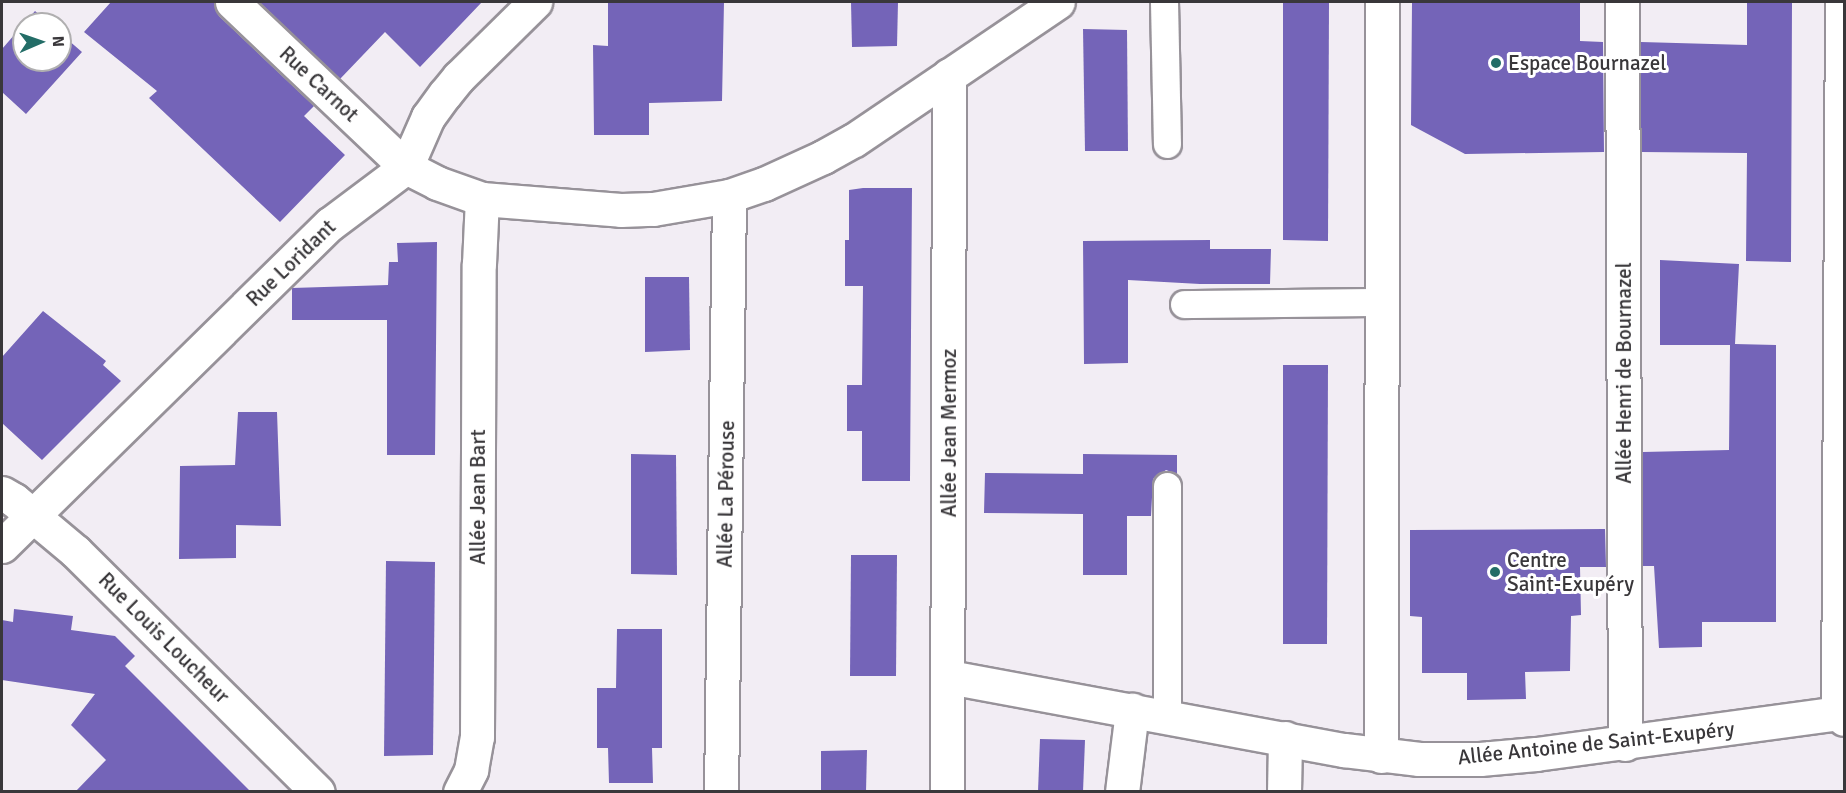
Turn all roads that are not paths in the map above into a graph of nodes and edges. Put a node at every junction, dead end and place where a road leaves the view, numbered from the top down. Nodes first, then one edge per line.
1 (232, 2) edge
2 (534, 2) edge
3 (1058, 2) edge
4 (1164, 2) edge
5 (1382, 2) edge
6 (1622, 2) edge
7 (1842, 2) edge
8 (949, 75) junction
9 (1167, 144) dead end
10 (406, 168) junction
11 (729, 196) junction
12 (482, 199) junction
13 (1382, 302) junction
14 (1184, 304) dead end
15 (1167, 486) dead end
16 (2, 493) edge
17 (32, 516) junction
18 (2, 546) edge
19 (949, 677) junction
20 (1132, 710) junction
21 (1841, 716) edge
22 (1167, 717) junction
23 (1285, 738) junction
24 (1625, 744) junction
25 (1381, 756) junction
26 (318, 792) edge
27 (460, 792) edge
28 (721, 792) edge
29 (947, 792) edge
30 (1122, 792) edge
31 (1284, 792) edge

1 - 10 street, Rue Carnot
2 - 10 street
3 - 8 street, Rue Carnot
4 - 9 lane
5 - 13 street
6 - 24 street, Allée Henri de Bournazel
7 - 21 street
8 - 11 street, Rue Carnot
8 - 19 street, Allée Jean Mermoz
10 - 12 street, Rue Carnot
10 - 17 street, Rue Loridant
11 - 12 street, Rue Carnot
11 - 28 street, Allée La Pérouse
12 - 27 street, Allée Jean Bart
13 - 14 lane
13 - 25 street
15 - 22 lane
16 - 17 street, Rue Louis Loucheur
17 - 18 street, Rue Loridant
17 - 26 street, Rue Louis Loucheur
19 - 20 street, Allée Antoine de Saint-Exupéry
19 - 29 street, Allée Jean Mermoz
20 - 22 street, Allée Antoine de Saint-Exupéry
20 - 30 street
21 - 24 street, Allée Antoine de Saint-Exupéry
22 - 23 street, Allée Antoine de Saint-Exupéry
23 - 25 street, Allée Antoine de Saint-Exupéry
23 - 31 street
24 - 25 street, Allée Antoine de Saint-Exupéry

